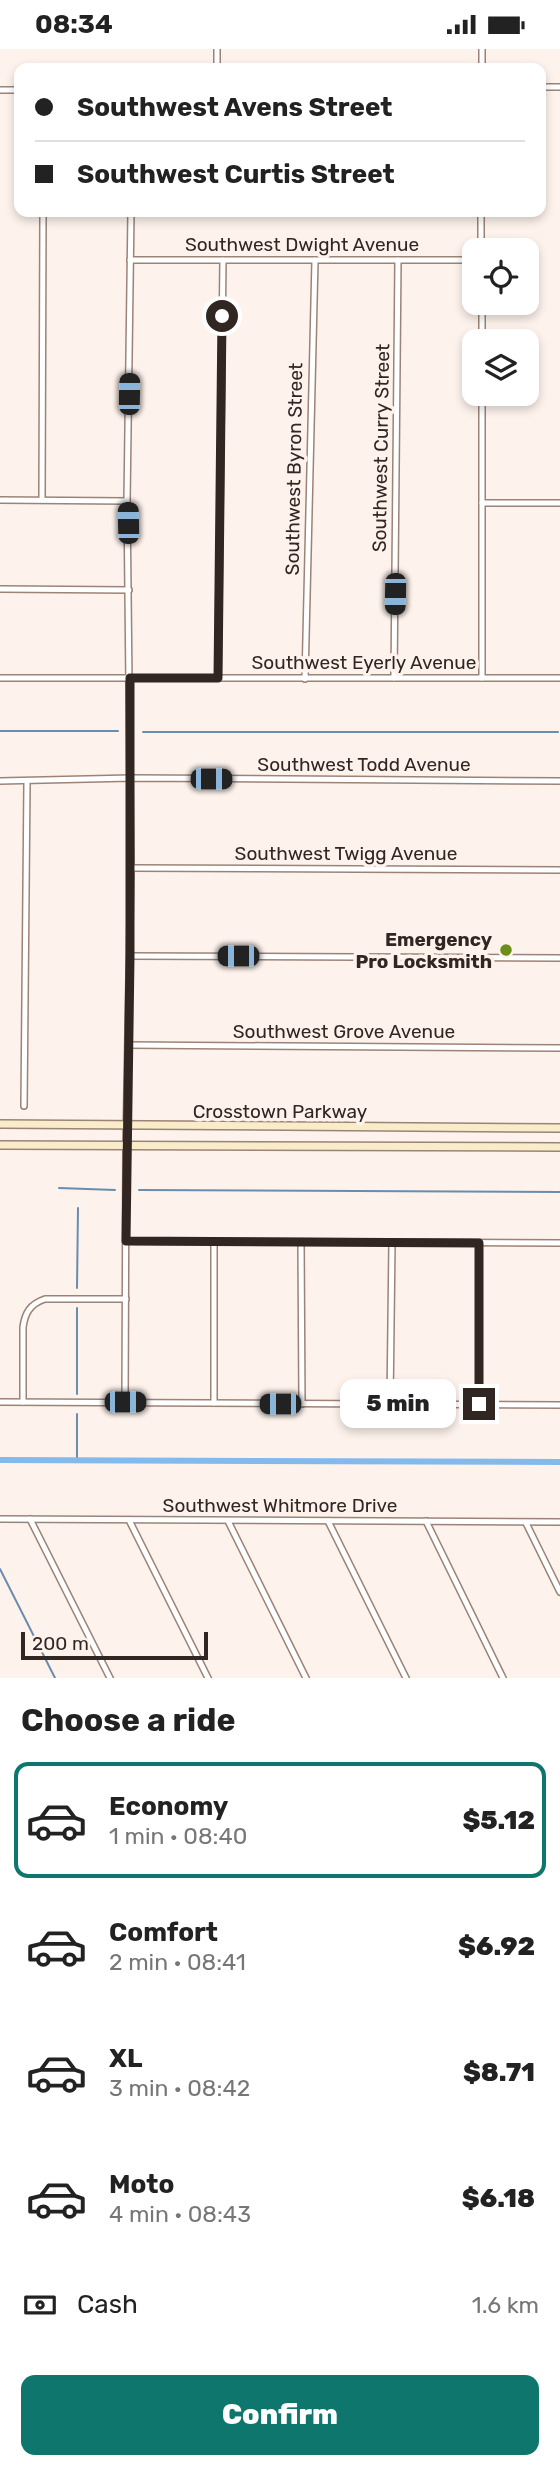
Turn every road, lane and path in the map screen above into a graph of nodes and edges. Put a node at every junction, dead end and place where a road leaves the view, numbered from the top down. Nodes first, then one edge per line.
1 (43, 217) edge
2 (131, 217) edge
3 (481, 217) edge
4 (481, 238) edge
5 (130, 260) junction
6 (223, 260) junction
7 (315, 260) junction
8 (398, 260) junction
9 (462, 260) edge
10 (482, 406) edge
11 (0, 500) edge
12 (42, 500) junction
13 (127, 501) junction
14 (482, 503) junction
15 (560, 503) edge
16 (0, 589) edge
17 (129, 590) junction
18 (0, 678) edge
19 (130, 678) junction
20 (218, 678) junction
21 (394, 678) junction
22 (482, 678) junction
23 (560, 678) edge
24 (305, 679) junction
25 (131, 778) junction
26 (560, 781) edge
27 (0, 782) edge
28 (27, 782) junction
29 (131, 868) junction
30 (560, 870) edge
31 (130, 956) junction
32 (560, 958) edge
33 (128, 1045) junction
34 (560, 1048) edge
35 (24, 1106) dead end
36 (0, 1124) edge
37 (126, 1126) junction
38 (560, 1128) edge
39 (0, 1145) edge
40 (126, 1145) junction
41 (560, 1147) edge
42 (126, 1241) junction
43 (214, 1241) junction
44 (302, 1242) junction
45 (392, 1242) junction
46 (479, 1243) junction
47 (560, 1244) edge
48 (126, 1299) junction
49 (0, 1402) edge
50 (23, 1402) junction
51 (125, 1402) junction
52 (214, 1403) junction
53 (302, 1404) junction
54 (390, 1404) junction
55 (479, 1404) junction
56 (560, 1405) edge
57 (0, 1519) edge
58 (30, 1519) junction
59 (129, 1520) junction
60 (228, 1521) junction
61 (328, 1521) junction
62 (426, 1521) junction
63 (560, 1522) edge
64 (526, 1523) junction
65 (560, 1592) edge
66 (110, 1678) edge
67 (208, 1678) edge
68 (306, 1678) edge
69 (405, 1678) edge
70 (503, 1678) edge

1 - 12 street
2 - 5 street
3 - 4 street
5 - 6 street, Southwest Dwight Avenue
5 - 13 street
6 - 7 street, Southwest Dwight Avenue
6 - 20 street
7 - 8 street, Southwest Dwight Avenue
7 - 24 street, Southwest Byron Street
8 - 9 street, Southwest Dwight Avenue
8 - 21 street, Southwest Curry Street
10 - 14 street
11 - 12 street
12 - 13 street
13 - 17 street
14 - 15 street
14 - 22 street
16 - 17 street
17 - 19 street
18 - 19 street, Southwest Eyerly Avenue
19 - 20 street, Southwest Eyerly Avenue
19 - 25 street
20 - 24 street, Southwest Eyerly Avenue
21 - 22 street, Southwest Eyerly Avenue
21 - 24 street, Southwest Eyerly Avenue
22 - 23 street, Southwest Eyerly Avenue
25 - 26 street, Southwest Todd Avenue
25 - 28 street, Southwest Todd Avenue
25 - 29 street
27 - 28 street, Southwest Todd Avenue
28 - 35 street
29 - 30 street, Southwest Twigg Avenue
29 - 31 street
31 - 32 street
31 - 33 street
33 - 34 street, Southwest Grove Avenue
33 - 37 street
36 - 37 main road, Crosstown Parkway
37 - 38 main road, Crosstown Parkway
37 - 40 street
39 - 40 main road, Crosstown Parkway
40 - 41 main road, Crosstown Parkway
40 - 42 street
42 - 43 street
42 - 48 street
43 - 44 street
43 - 52 street
44 - 45 street
44 - 53 street
45 - 46 street
45 - 54 street
46 - 47 street
46 - 55 street
48 - 50 street
48 - 51 street
49 - 50 street
50 - 51 street
51 - 52 street
52 - 53 street
53 - 54 street
54 - 55 street
55 - 56 street
57 - 58 street, Southwest Whitmore Drive
58 - 59 street, Southwest Whitmore Drive
58 - 66 street
59 - 60 street, Southwest Whitmore Drive
59 - 67 street
60 - 61 street, Southwest Whitmore Drive
60 - 68 street
61 - 62 street, Southwest Whitmore Drive
61 - 69 street
62 - 64 street, Southwest Whitmore Drive
62 - 70 street
63 - 64 street, Southwest Whitmore Drive
64 - 65 street

